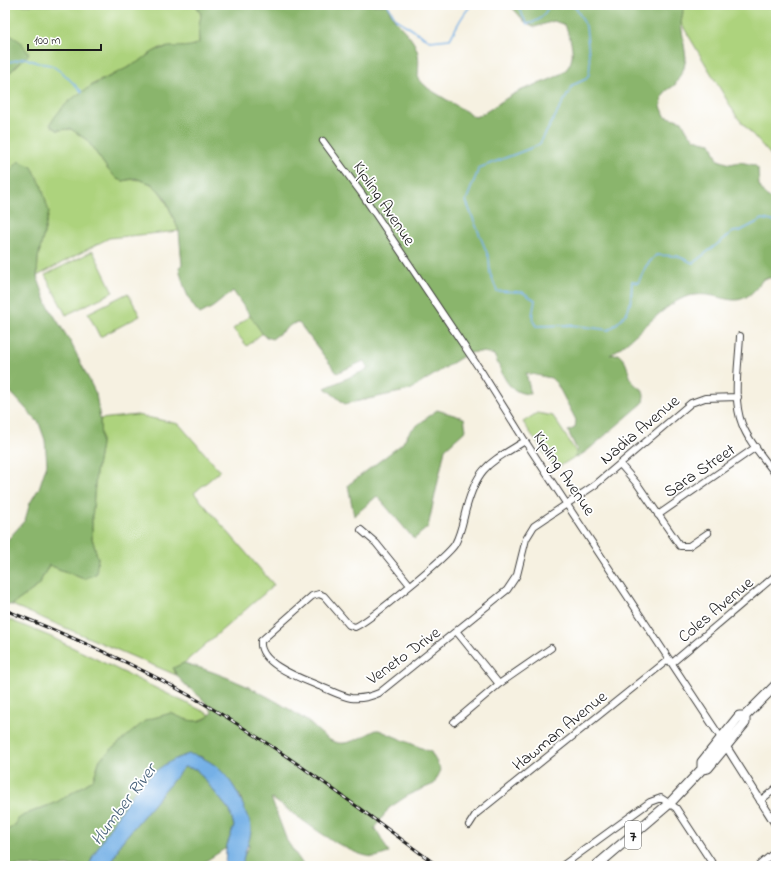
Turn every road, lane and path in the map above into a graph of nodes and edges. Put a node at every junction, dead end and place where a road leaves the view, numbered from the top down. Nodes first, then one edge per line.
1 (323, 140) dead end
2 (740, 336) dead end
3 (738, 397) junction
4 (525, 441) junction
5 (756, 447) junction
6 (620, 464) junction
7 (776, 475) edge
8 (567, 504) junction
9 (658, 515) junction
10 (361, 530) dead end
11 (708, 533) dead end
12 (776, 575) edge
13 (410, 585) junction
14 (457, 632) junction
15 (551, 648) dead end
16 (671, 661) junction
17 (499, 684) junction
18 (776, 685) edge
19 (454, 722) dead end
20 (723, 742) junction
21 (776, 788) edge
22 (760, 800) junction
23 (670, 803) junction
24 (469, 825) dead end
25 (776, 825) edge
26 (776, 851) edge
27 (562, 866) edge
28 (596, 866) edge
29 (714, 866) edge
30 (758, 866) edge

1 - 4 street, Kipling Avenue
2 - 3 street
3 - 5 street
3 - 6 street, Nadia Avenue
4 - 8 street, Kipling Avenue
4 - 13 street, Veneto Drive
5 - 7 street
5 - 9 street, Sara Street
6 - 8 street, Nadia Avenue
6 - 9 street
8 - 14 street, Veneto Drive
8 - 16 street, Kipling Avenue
9 - 11 street
10 - 13 street
12 - 16 street, Coles Avenue
13 - 14 street, Veneto Drive
14 - 17 street
15 - 17 street
16 - 20 street, Kipling Avenue
16 - 24 street, Hawman Avenue
17 - 19 street
18 - 20 main road, 7
20 - 22 street, Kipling Avenue
20 - 23 main road, 7
21 - 22 street
22 - 25 street, Kipling Avenue
23 - 27 street
23 - 28 main road, 7
23 - 29 street
26 - 30 street

